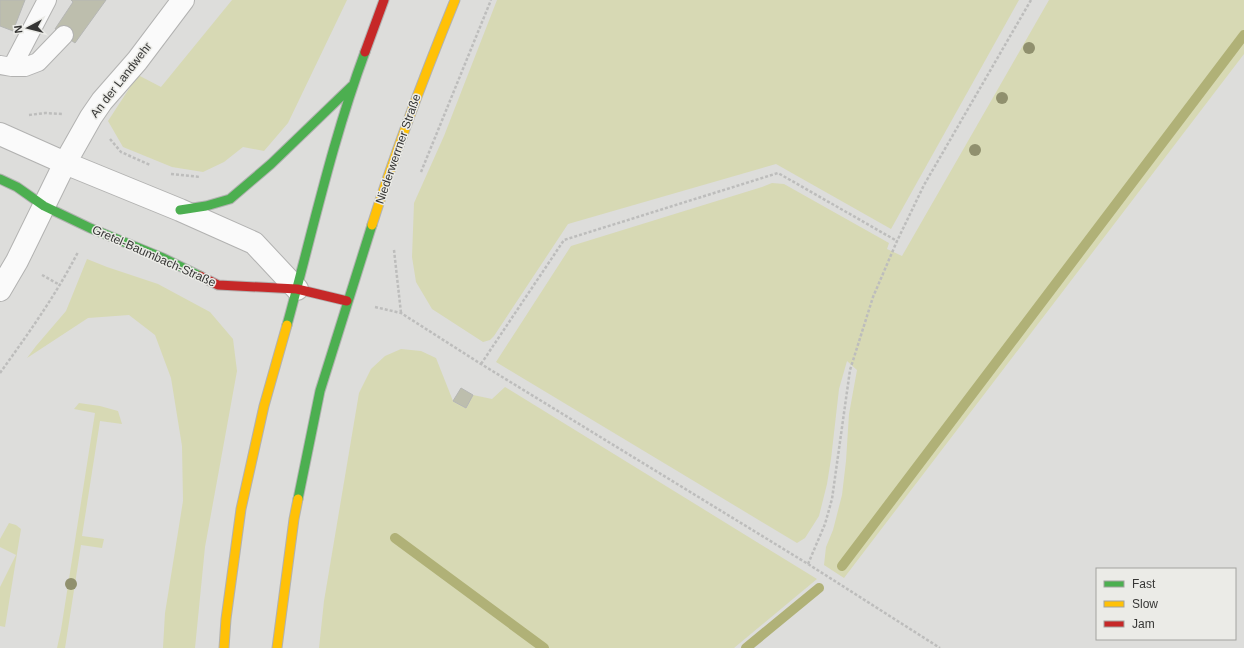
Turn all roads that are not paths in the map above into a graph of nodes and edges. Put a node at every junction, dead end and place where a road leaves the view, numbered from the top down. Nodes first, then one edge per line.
1 (47, 0) edge
2 (183, 0) edge
3 (384, 0) edge
4 (455, 0) edge
5 (64, 35) dead end
6 (6, 66) edge
7 (352, 86) junction
8 (0, 134) edge
9 (65, 163) junction
10 (0, 179) edge
11 (44, 206) junction
12 (180, 210) junction
13 (297, 289) junction
14 (0, 290) edge
15 (347, 301) junction
16 (224, 648) edge
17 (277, 648) edge

1 - 6 lane
2 - 9 street, An der Landwehr
3 - 7 main road
4 - 15 main road, Niederwerrner Straße
5 - 6 lane
7 - 12 main road
7 - 13 main road
8 - 9 street
9 - 11 street
9 - 12 street
10 - 11 main road, Gretel-Baumbach-Straße
11 - 13 main road, Gretel-Baumbach-Straße
11 - 14 street
12 - 13 street
13 - 15 main road, Gretel-Baumbach-Straße
13 - 16 main road
15 - 17 main road, Niederwerrner Straße

